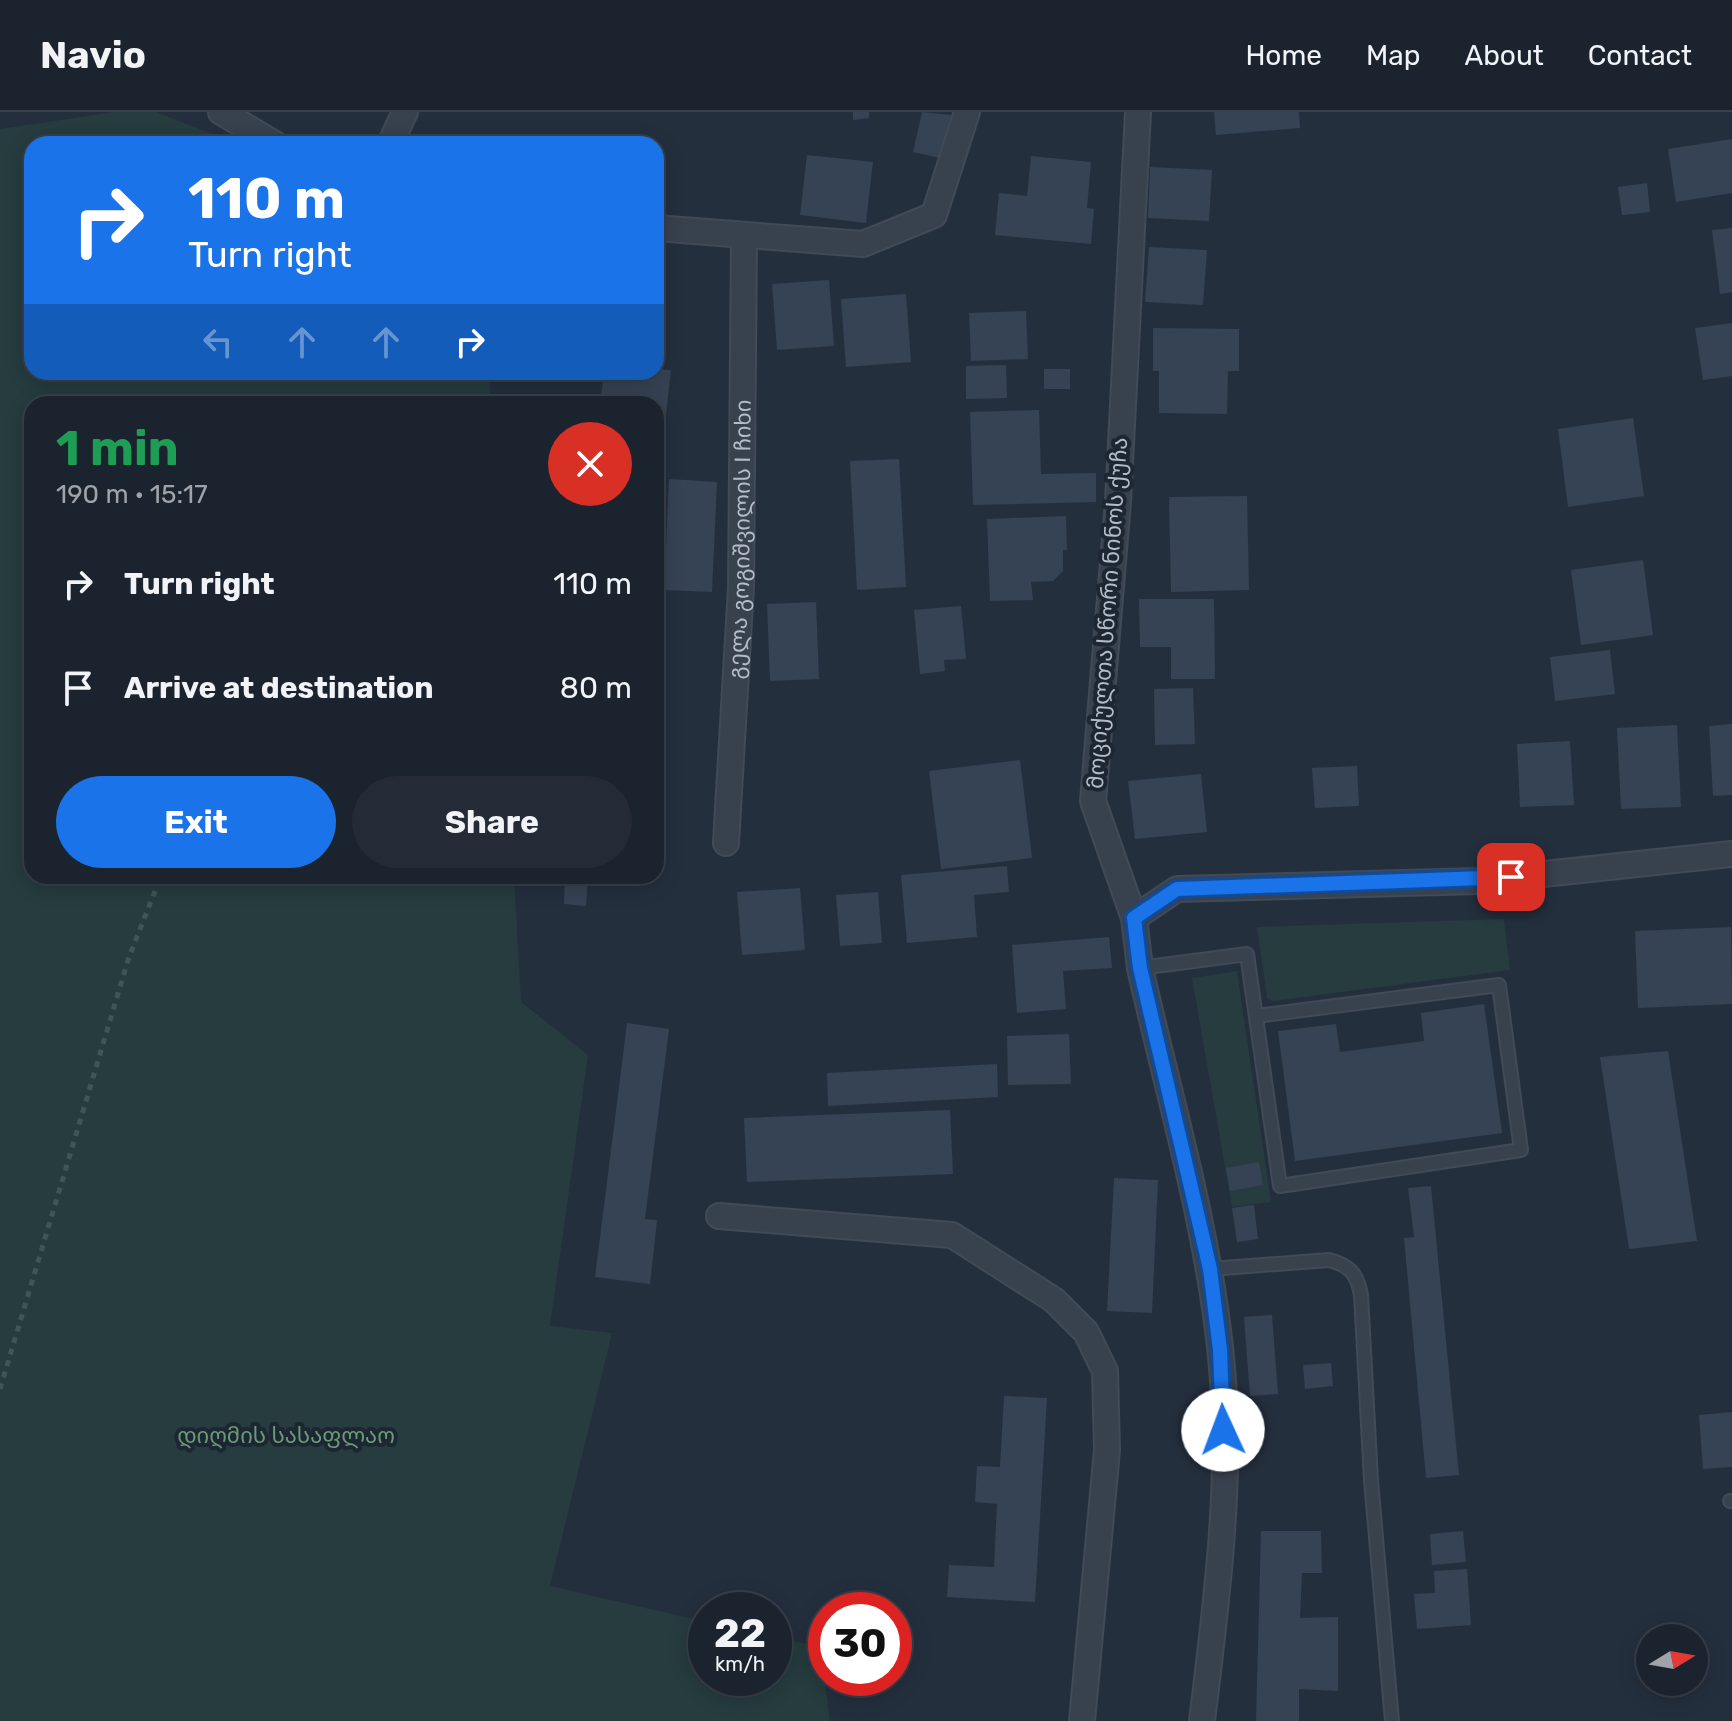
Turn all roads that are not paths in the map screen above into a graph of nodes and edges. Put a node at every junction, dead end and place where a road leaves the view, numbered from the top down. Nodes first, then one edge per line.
1 (221, 112) edge
2 (405, 112) edge
3 (967, 112) edge
4 (1138, 112) edge
5 (262, 136) edge
6 (394, 136) edge
7 (664, 229) edge
8 (744, 237) junction
9 (726, 843) dead end
10 (1732, 854) edge
11 (1134, 918) junction
12 (1140, 968) junction
13 (1256, 1016) junction
14 (719, 1216) dead end
15 (1210, 1269) junction
16 (1082, 1721) edge
17 (1202, 1721) edge
18 (1392, 1721) edge

1 - 5 street
2 - 6 street
3 - 8 street
4 - 11 street, მოციქულთა სწორი ნინოს ქუჩა
7 - 8 street
8 - 9 street, გელა გოგიშვილის I ჩიხი
10 - 11 street
11 - 12 street, მოციქულთა სწორი ნინოს ქუჩა
12 - 13 lane
12 - 15 street, მოციქულთა სწორი ნინოს ქუჩა
13 - 13 lane
14 - 16 street
15 - 17 street, მოციქულთა სწორი ნინოს ქუჩა
15 - 18 lane

